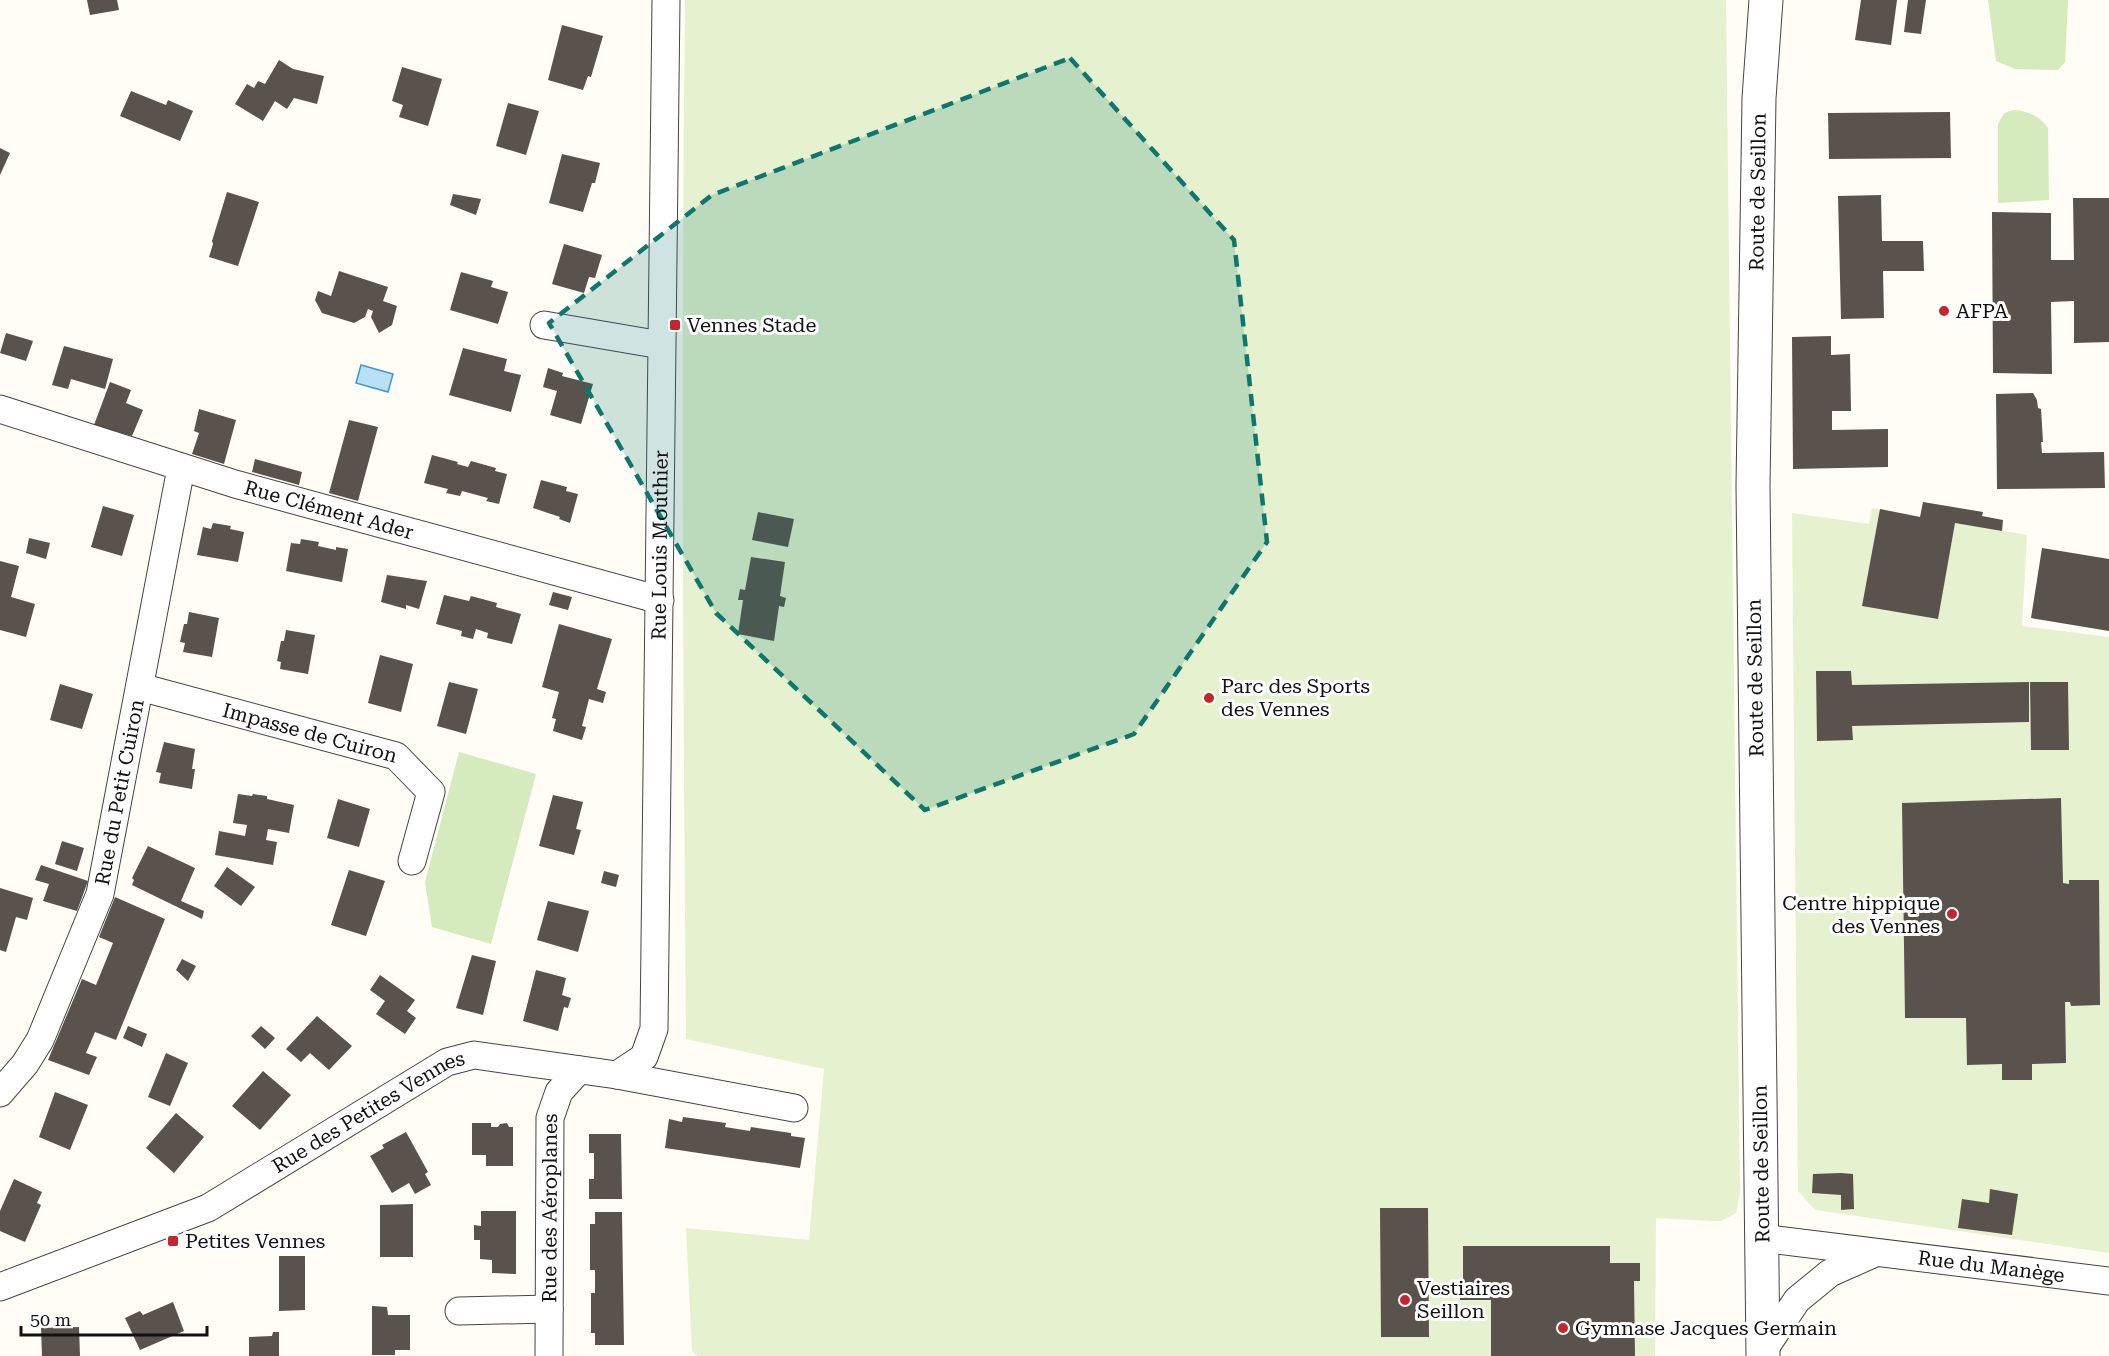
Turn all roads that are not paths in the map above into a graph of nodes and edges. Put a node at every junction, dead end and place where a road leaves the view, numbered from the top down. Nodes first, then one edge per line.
1 (666, 0) edge
2 (1766, 0) edge
3 (544, 324) dead end
4 (661, 345) junction
5 (0, 409) edge
6 (181, 468) junction
7 (660, 600) junction
8 (140, 687) junction
9 (412, 861) dead end
10 (579, 1070) junction
11 (617, 1075) junction
12 (0, 1093) edge
13 (794, 1108) dead end
14 (1761, 1238) junction
15 (1876, 1252) junction
16 (2109, 1281) edge
17 (0, 1287) edge
18 (549, 1309) junction
19 (459, 1311) dead end
20 (1763, 1353) edge
21 (549, 1356) edge

1 - 4 street, Rue Louis Mouthier
2 - 14 street, Route de Seillon
3 - 4 street
4 - 7 street, Rue Louis Mouthier
5 - 6 street, Rue Clément Ader
6 - 7 street, Rue Clément Ader
6 - 8 street, Rue du Petit Cuiron
7 - 11 street, Rue Louis Mouthier
8 - 9 street, Impasse de Cuiron
8 - 12 street, Rue du Petit Cuiron
10 - 11 street, Rue des Petites Vennes
10 - 17 street, Rue des Petites Vennes
10 - 18 street, Rue des Aéroplanes
11 - 13 street, Rue des Petites Vennes
14 - 15 street, Rue du Manège
14 - 20 street, Route de Seillon
15 - 16 street, Rue du Manège
15 - 20 street
18 - 19 street
18 - 21 street, Rue des Aéroplanes

